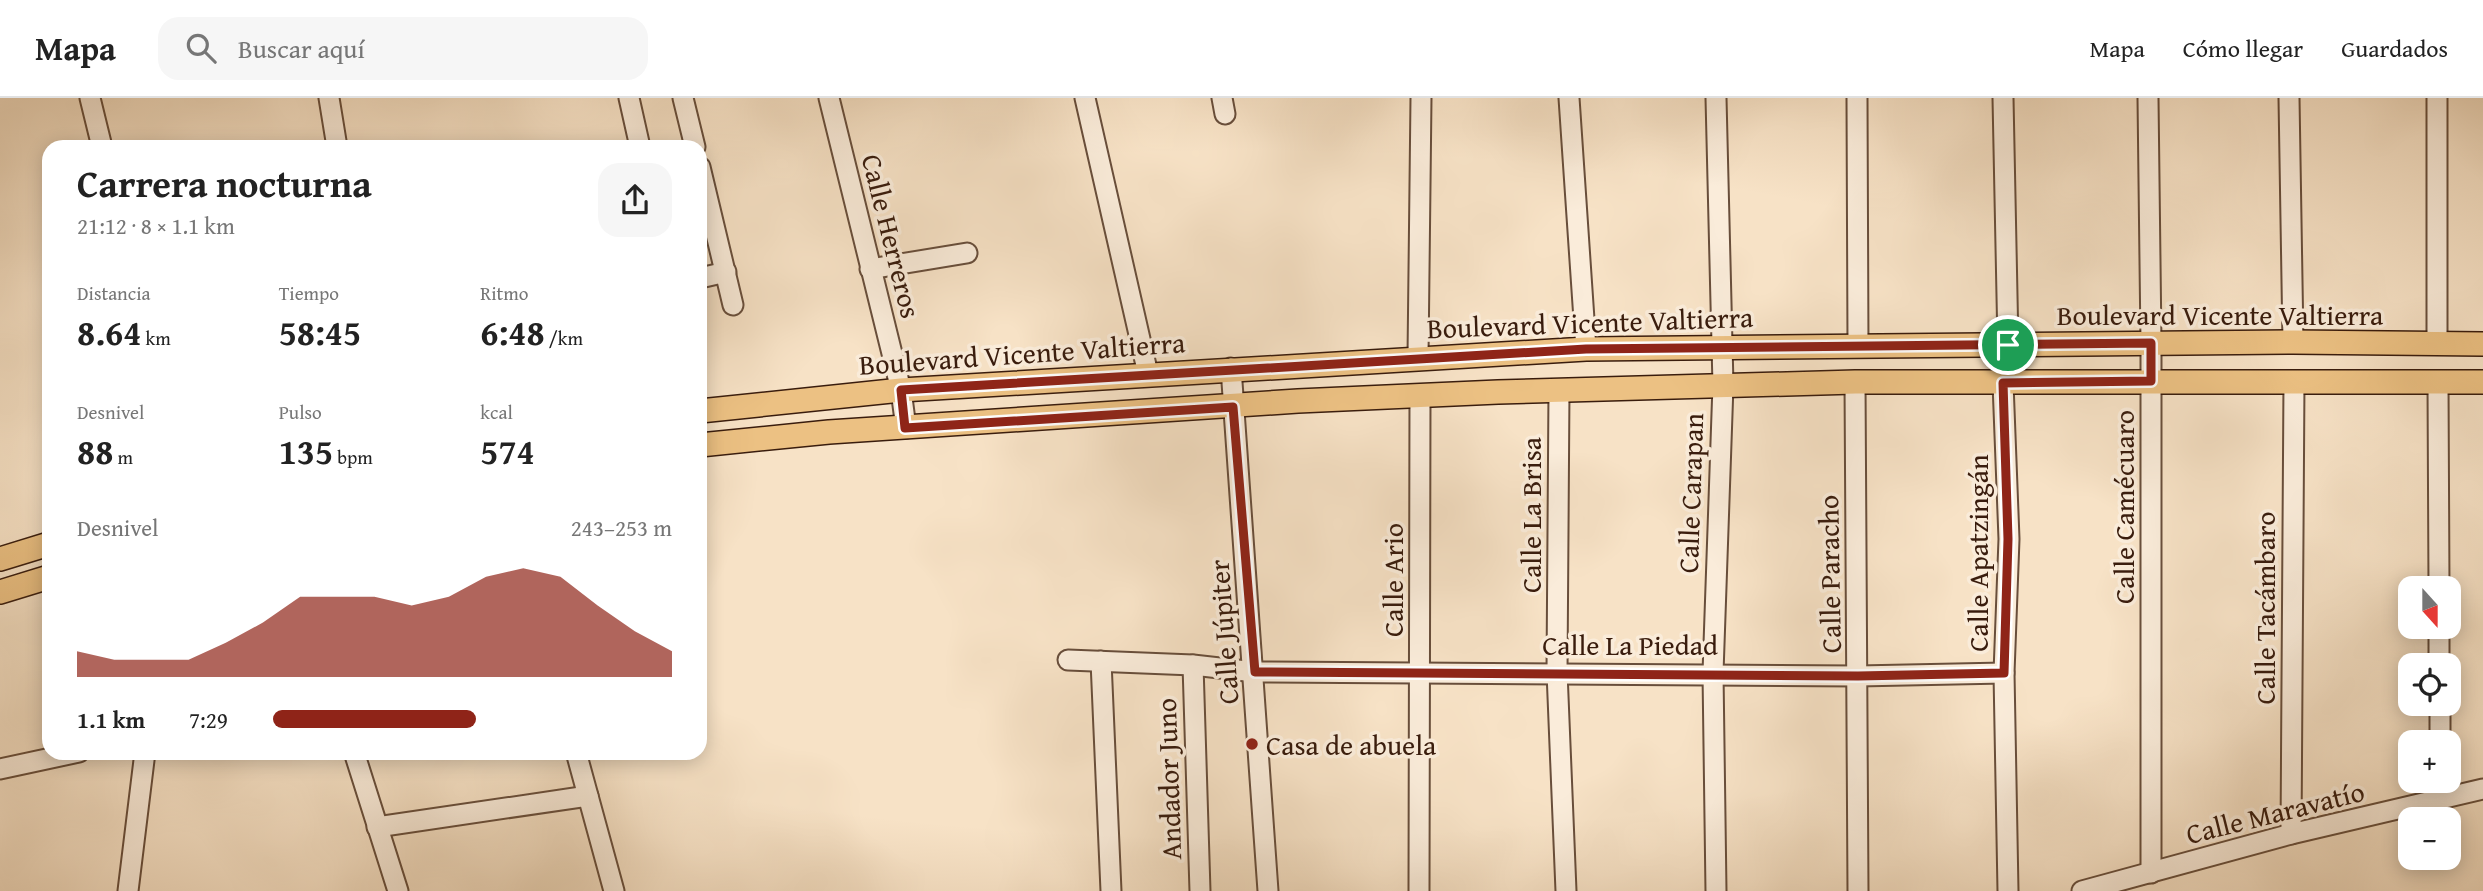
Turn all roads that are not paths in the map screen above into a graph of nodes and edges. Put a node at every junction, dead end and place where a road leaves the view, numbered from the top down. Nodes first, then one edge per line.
1 (90, 98) edge
2 (329, 98) edge
3 (629, 98) edge
4 (683, 98) edge
5 (829, 98) edge
6 (1084, 98) edge
7 (1421, 98) edge
8 (1569, 98) edge
9 (1716, 98) edge
10 (1857, 98) edge
11 (2003, 98) edge
12 (2147, 98) edge
13 (2289, 98) edge
14 (2437, 98) edge
15 (101, 140) edge
16 (336, 140) edge
17 (638, 140) edge
18 (693, 140) edge
19 (707, 195) edge
20 (967, 253) dead end
21 (870, 269) junction
22 (726, 272) junction
23 (707, 276) edge
24 (733, 306) dead end
25 (2293, 342) junction
26 (2151, 343) junction
27 (2437, 344) junction
28 (2483, 344) edge
29 (2008, 345) junction
30 (1721, 347) junction
31 (1858, 347) junction
32 (1586, 349) junction
33 (1418, 357) junction
34 (1231, 368) junction
35 (1148, 374) junction
36 (2151, 381) junction
37 (2294, 381) junction
38 (1855, 382) junction
39 (2483, 382) edge
40 (2003, 383) junction
41 (2438, 383) junction
42 (1723, 385) junction
43 (901, 390) junction
44 (1559, 390) junction
45 (1420, 396) junction
46 (1233, 407) junction
47 (707, 410) edge
48 (905, 428) junction
49 (707, 444) edge
50 (42, 546) edge
51 (0, 559) edge
52 (2439, 576) edge
53 (42, 579) edge
54 (0, 592) edge
55 (1068, 660) dead end
56 (1101, 661) junction
57 (1193, 665) junction
58 (1255, 672) junction
59 (1420, 672) junction
60 (1557, 672) junction
61 (1713, 673) junction
62 (2004, 673) junction
63 (1858, 676) junction
64 (42, 760) edge
65 (144, 760) edge
66 (356, 760) edge
67 (578, 760) edge
68 (0, 769) edge
69 (2483, 789) edge
70 (2461, 790) edge
71 (2430, 793) edge
72 (588, 796) junction
73 (377, 827) junction
74 (2291, 834) junction
75 (2151, 873) junction
76 (2111, 888) edge
77 (128, 891) edge
78 (398, 891) edge
79 (614, 891) edge
80 (1111, 891) edge
81 (1200, 891) edge
82 (1268, 891) edge
83 (1419, 891) edge
84 (1566, 891) edge
85 (1716, 891) edge
86 (1857, 891) edge
87 (2008, 891) edge
88 (2081, 891) edge

1 - 15 street
2 - 16 street
3 - 17 street
4 - 18 street
5 - 21 street, Calle Herreros
6 - 35 street
7 - 33 street
8 - 32 street
9 - 30 street, Calle Carapan
10 - 31 street
11 - 29 street
12 - 26 street, Calle Camécuaro
13 - 25 street
14 - 27 street
19 - 22 street
20 - 21 street
21 - 43 street, Calle Herreros
22 - 23 street
22 - 24 street
25 - 26 main road, Boulevard Vicente Valtierra
25 - 27 main road, Boulevard Vicente Valtierra
26 - 29 main road, Boulevard Vicente Valtierra
26 - 36 street, Calle Camécuaro
27 - 28 main road, Boulevard Vicente Valtierra
29 - 31 main road, Boulevard Vicente Valtierra
30 - 31 main road, Boulevard Vicente Valtierra
30 - 32 main road, Boulevard Vicente Valtierra
30 - 42 street, Calle Carapan
32 - 33 main road, Boulevard Vicente Valtierra
33 - 34 main road, Boulevard Vicente Valtierra
34 - 35 main road, Boulevard Vicente Valtierra
34 - 46 street, Calle Júpiter
35 - 43 main road, Boulevard Vicente Valtierra
36 - 37 main road
36 - 40 main road
36 - 75 street, Calle Camécuaro
37 - 41 main road
37 - 74 street, Calle Tacámbaro
38 - 40 main road
38 - 42 main road
38 - 63 street, Calle Paracho
39 - 41 main road
40 - 62 street, Calle Apatzingán
41 - 52 street
42 - 44 main road
42 - 61 street, Calle Carapan
43 - 47 main road, Boulevard Vicente Valtierra
43 - 48 street, Calle Herreros
44 - 45 main road
44 - 60 street, Calle La Brisa
45 - 46 main road
45 - 59 street, Calle Ario
46 - 48 main road
46 - 58 street, Calle Júpiter
48 - 49 main road
50 - 51 main road
53 - 54 main road
55 - 56 street, Calle La Piedad
56 - 57 street, Calle La Piedad
56 - 80 street
57 - 58 street, Calle La Piedad
57 - 81 street, Andador Juno
58 - 59 street, Calle La Piedad
58 - 82 street, Calle Júpiter
59 - 60 street, Calle La Piedad
59 - 83 street, Calle Ario
60 - 61 street, Calle La Piedad
60 - 84 street, Calle La Brisa
61 - 63 street, Calle La Piedad
61 - 85 street, Calle Carapan
62 - 63 street, Calle La Piedad
62 - 87 street, Calle Apatzingán
63 - 86 street, Calle Paracho
64 - 68 street
65 - 77 street
66 - 73 street
67 - 72 street
69 - 70 street, Calle Maravatío
71 - 74 street, Calle Maravatío
72 - 73 street
72 - 79 street
73 - 78 street
74 - 75 street, Calle Maravatío
75 - 76 street, Calle Maravatío
76 - 88 street, Calle Maravatío

